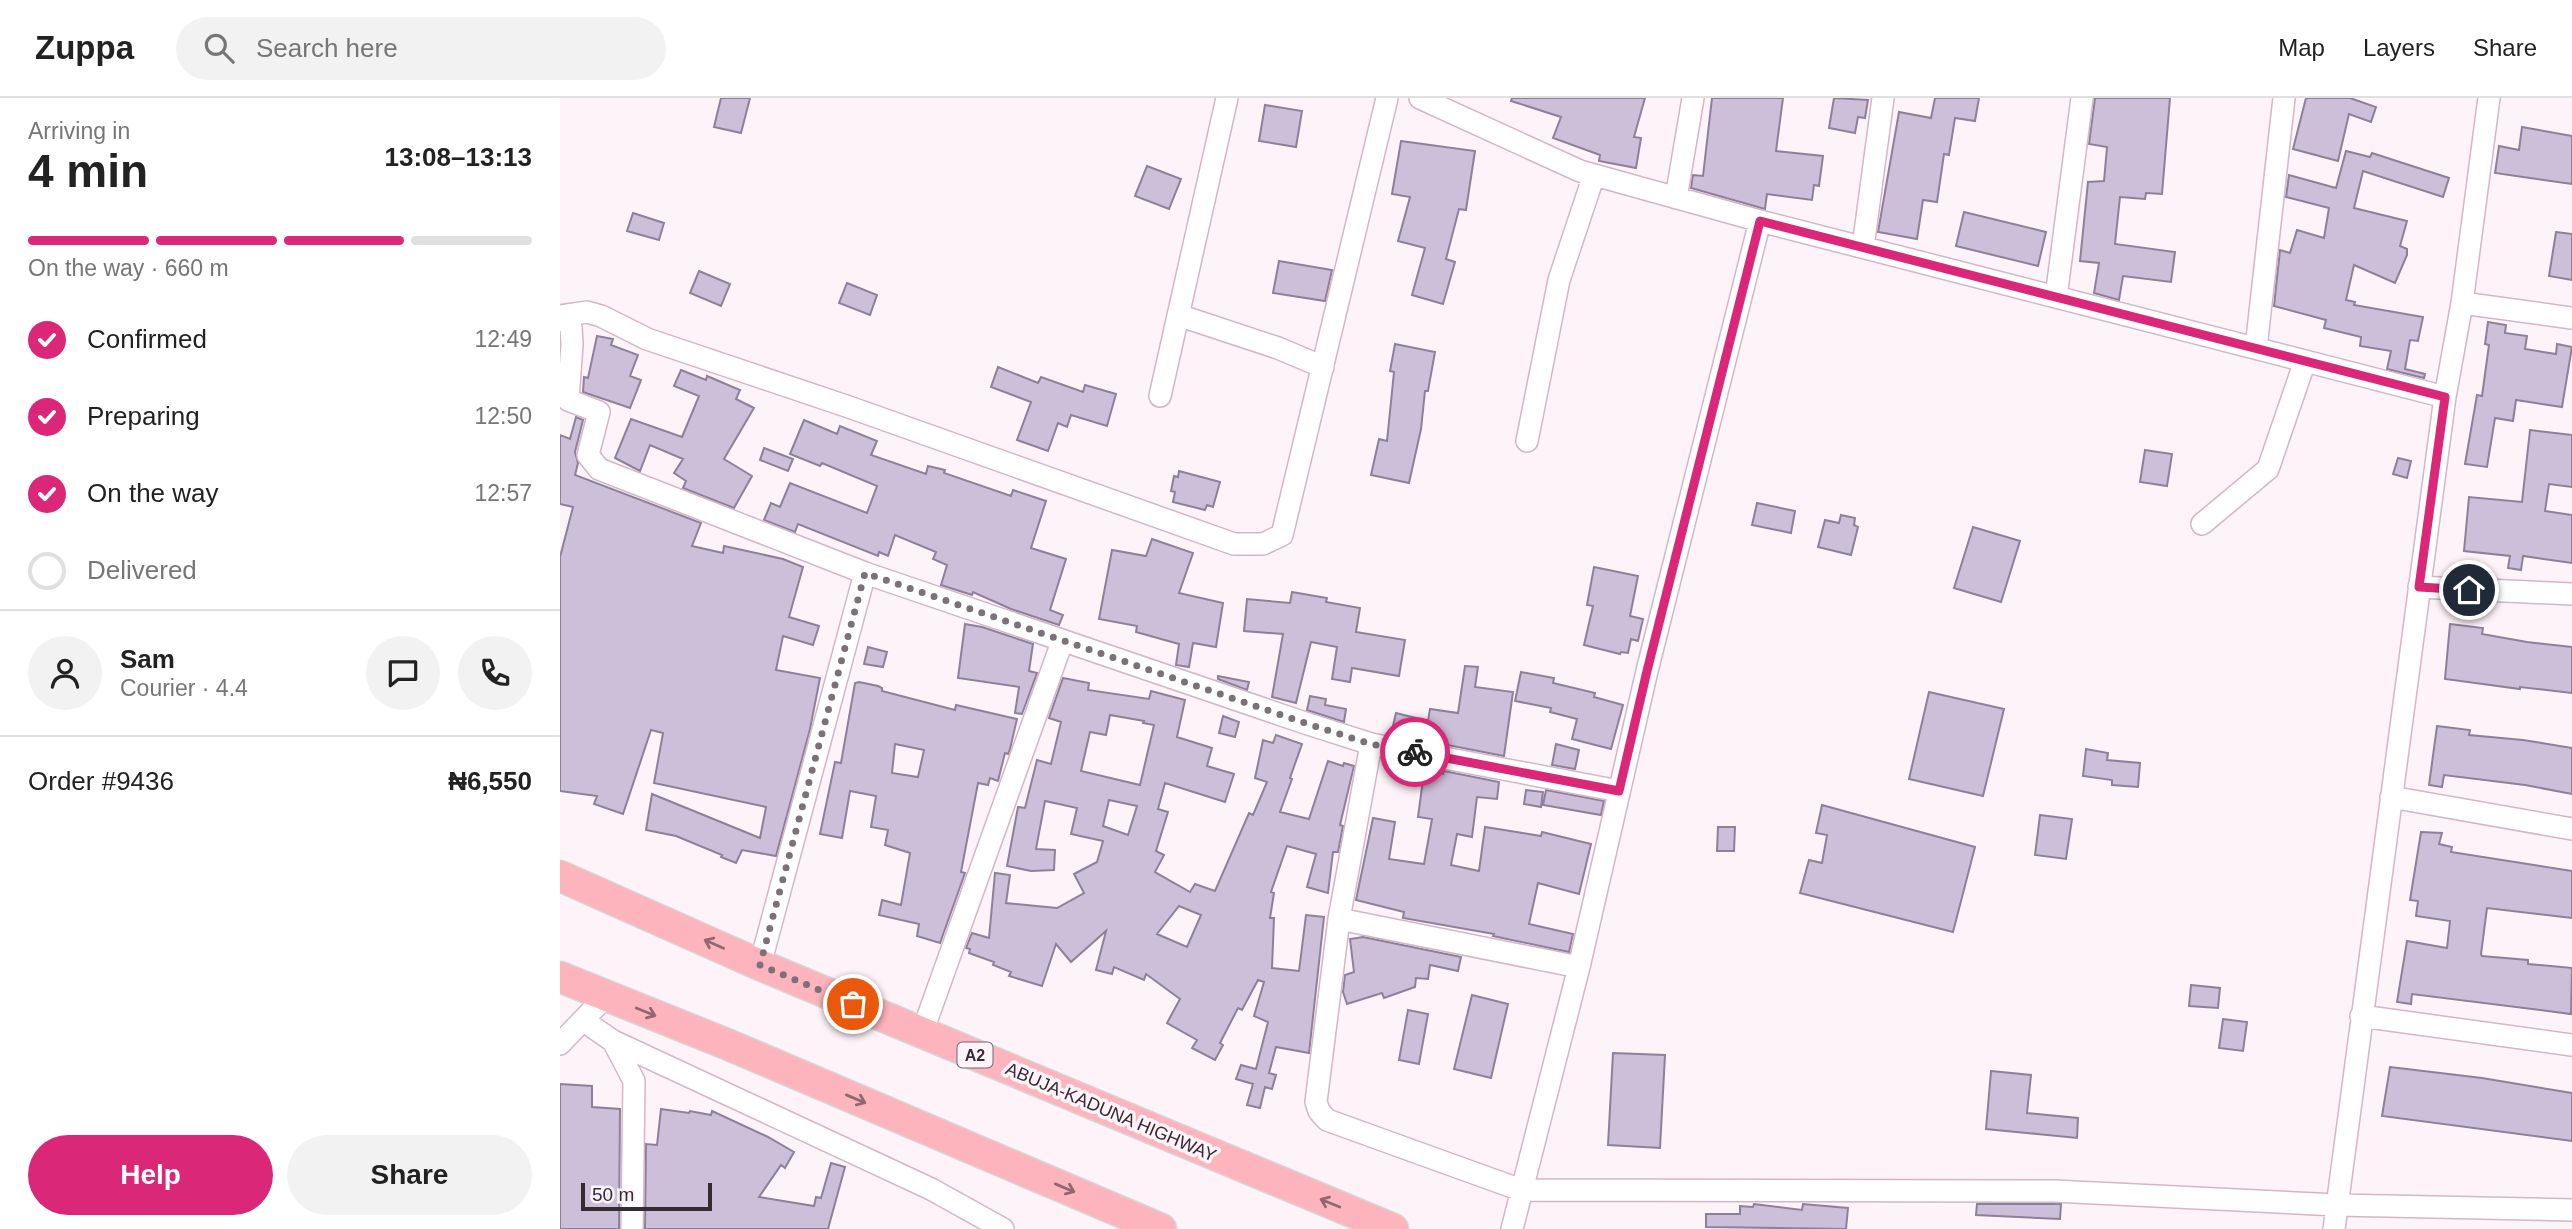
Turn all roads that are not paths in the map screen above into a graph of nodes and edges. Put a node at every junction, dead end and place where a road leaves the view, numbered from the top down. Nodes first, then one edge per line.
1 (1227, 98) edge
2 (1387, 98) edge
3 (1420, 98) edge
4 (1693, 98) edge
5 (1883, 98) edge
6 (2082, 98) edge
7 (2284, 98) edge
8 (2489, 98) edge
9 (1594, 175) junction
10 (1676, 198) junction
11 (1760, 221) junction
12 (1863, 247) junction
13 (2056, 296) junction
14 (2462, 303) junction
15 (1178, 314) junction
16 (561, 316) edge
17 (2572, 318) edge
18 (2256, 348) junction
19 (2305, 361) junction
20 (1323, 367) junction
21 (1160, 396) dead end
22 (2445, 397) junction
23 (1527, 441) dead end
24 (2202, 524) dead end
25 (865, 573) junction
26 (2419, 587) junction
27 (2572, 594) edge
28 (1062, 642) junction
29 (1371, 744) junction
30 (1619, 791) junction
31 (2391, 797) junction
32 (2572, 829) edge
33 (560, 876) edge
34 (1339, 919) junction
35 (760, 965) junction
36 (1579, 967) junction
37 (560, 977) edge
38 (606, 996) junction
39 (2361, 1016) junction
40 (584, 1021) junction
41 (922, 1033) junction
42 (613, 1041) junction
43 (560, 1044) edge
44 (2572, 1045) edge
45 (1521, 1189) junction
46 (2337, 1205) junction
47 (2572, 1210) edge
48 (632, 1229) edge
49 (1003, 1229) edge
50 (1161, 1229) edge
51 (1393, 1229) edge
52 (1512, 1229) edge
53 (2334, 1229) edge

1 - 15 street
2 - 20 street
3 - 9 street
4 - 10 street
5 - 12 street
6 - 13 street
7 - 18 street
8 - 14 street
9 - 10 street
9 - 23 street
10 - 11 street
11 - 12 street
11 - 30 street
12 - 13 street
13 - 18 street
14 - 17 street
14 - 22 street
15 - 20 street
15 - 21 street
16 - 20 street
16 - 25 street
18 - 19 street
19 - 22 street
19 - 24 street
22 - 26 street
25 - 28 street
25 - 35 street
26 - 27 street
26 - 31 street
28 - 29 street
28 - 41 street
29 - 30 street
29 - 34 street
30 - 36 street
31 - 32 street
31 - 39 street
35 -> 33 highway, ABUJA-KADUNA HIGHWAY / A2
34 - 36 street
34 - 45 street
35 - 41 highway, ABUJA-KADUNA HIGHWAY / A2
36 - 45 street
37 - 38 highway
38 - 40 street
38 -> 50 highway
39 - 44 street
39 - 46 street
40 - 42 street
40 - 43 street
51 -> 41 highway, ABUJA-KADUNA HIGHWAY / A2
42 - 48 street
42 - 49 street
45 - 46 street
45 - 52 street
46 - 47 street
46 - 53 street

